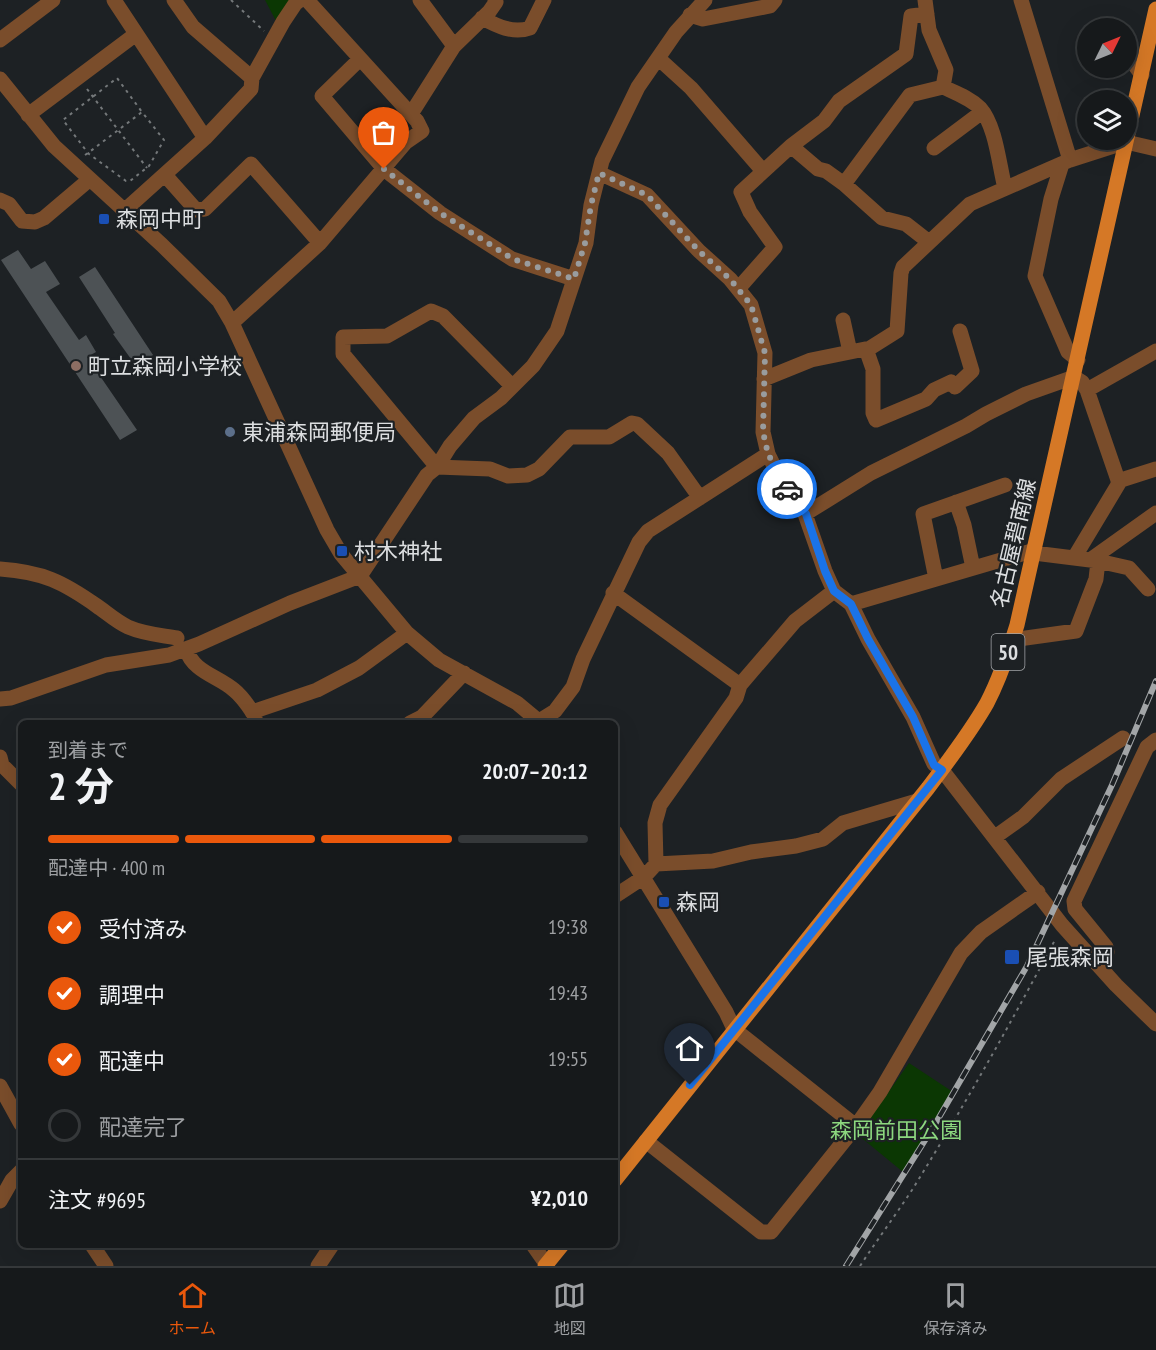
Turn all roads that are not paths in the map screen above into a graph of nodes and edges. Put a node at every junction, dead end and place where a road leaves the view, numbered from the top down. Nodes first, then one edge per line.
1 (52, 0) edge
2 (114, 0) edge
3 (174, 0) edge
4 (300, 0) edge
5 (307, 0) edge
6 (420, 0) edge
7 (495, 0) edge
8 (544, 0) edge
9 (705, 0) edge
10 (775, 0) edge
11 (1021, 0) edge
12 (926, 7) edge
13 (1156, 9) edge
14 (690, 15) junction
15 (482, 18) junction
16 (136, 34) junction
17 (0, 40) edge
18 (454, 46) junction
19 (658, 58) junction
20 (360, 59) junction
21 (1137, 68) edge
22 (1142, 75) junction
23 (252, 78) junction
24 (0, 79) edge
25 (944, 87) junction
26 (1137, 96) edge
27 (982, 112) junction
28 (411, 114) junction
29 (28, 115) junction
30 (205, 138) junction
31 (1137, 145) edge
32 (791, 146) junction
33 (934, 148) dead end
34 (1156, 149) edge
35 (1102, 150) edge
36 (1124, 150) edge
37 (1066, 162) junction
38 (384, 169) junction
39 (764, 171) junction
40 (599, 173) junction
41 (161, 178) junction
42 (90, 179) junction
43 (844, 184) junction
44 (1005, 188) junction
45 (0, 200) edge
46 (125, 210) junction
47 (320, 243) junction
48 (929, 243) junction
49 (574, 279) junction
50 (738, 289) junction
51 (843, 320) dead end
52 (232, 323) junction
53 (960, 331) dead end
54 (858, 350) junction
55 (1156, 351) edge
56 (1078, 360) junction
57 (1074, 377) junction
58 (764, 379) junction
59 (512, 387) junction
60 (1087, 390) junction
61 (768, 454) junction
62 (437, 467) junction
63 (1156, 470) edge
64 (1118, 481) junction
65 (1005, 485) dead end
66 (700, 498) junction
67 (956, 502) junction
68 (1156, 513) edge
69 (806, 514) junction
70 (1035, 551) junction
71 (1074, 558) junction
72 (1094, 561) junction
73 (973, 568) junction
74 (0, 569) edge
75 (360, 576) junction
76 (936, 579) junction
77 (1148, 590) dead end
78 (834, 591) junction
79 (613, 593) junction
80 (851, 604) junction
81 (407, 633) junction
82 (1012, 640) junction
83 (182, 644) junction
84 (464, 673) junction
85 (740, 685) junction
86 (0, 699) edge
87 (254, 717) edge
88 (416, 720) edge
89 (538, 720) edge
90 (543, 720) edge
91 (1123, 738) dead end
92 (1156, 740) edge
93 (0, 757) edge
94 (942, 770) junction
95 (18, 781) edge
96 (917, 801) junction
97 (618, 837) edge
98 (995, 837) junction
99 (656, 864) junction
100 (644, 877) junction
101 (1038, 892) junction
102 (618, 894) edge
103 (1099, 965) junction
104 (1154, 1019) edge
105 (734, 1029) junction
106 (0, 1086) edge
107 (18, 1119) edge
108 (856, 1126) junction
109 (646, 1141) junction
110 (18, 1174) edge
111 (618, 1175) edge
112 (0, 1201) edge
113 (94, 1248) edge
114 (330, 1248) edge
115 (535, 1248) edge
116 (560, 1248) edge
117 (546, 1265) edge
118 (106, 1266) edge
119 (318, 1266) edge

1 - 17 street
2 - 16 street
3 - 23 street
4 - 23 street
5 - 20 street
6 - 18 street
7 - 15 street
8 - 15 street
9 - 14 street
10 - 14 street
11 - 37 street
12 - 25 street
12 - 32 street
13 - 22 main road, 名古屋碧南線 / 50
14 - 19 street
15 - 18 street
16 - 29 street
16 - 30 street
18 - 28 street
19 - 39 street
19 - 40 street
20 - 28 street
20 - 38 street
21 - 22 street
22 - 26 main road, 名古屋碧南線 / 50
23 - 30 street
24 - 29 street
25 - 27 street
25 - 43 street
27 - 33 street
27 - 44 street
28 - 38 street
29 - 42 street
30 - 41 street
31 - 34 street
32 - 39 street
32 - 43 street
35 - 37 street
36 - 56 main road, 名古屋碧南線 / 50
37 - 44 street
37 - 56 street
38 - 47 street
38 - 49 street
39 - 50 street
40 - 49 street
40 - 50 street
41 - 46 street
41 - 47 street
42 - 45 street
42 - 46 street
43 - 48 street
44 - 48 street
46 - 52 street
47 - 52 street
48 - 54 street
49 - 59 street
50 - 58 street
51 - 54 street
52 - 75 street
53 - 54 street
54 - 58 street
55 - 60 street
56 - 57 main road, 名古屋碧南線 / 50
57 - 60 street
57 - 69 street
57 - 70 main road, 名古屋碧南線 / 50
58 - 61 street
59 - 62 street
59 - 62 street
60 - 64 street
61 - 66 street
61 - 69 street
62 - 66 street
62 - 75 street
63 - 64 street
64 - 71 street
65 - 67 street
66 - 79 street
67 - 73 street
67 - 76 street
68 - 72 street
69 - 78 street
70 - 71 street
70 - 73 street
70 - 82 main road, 名古屋碧南線 / 50
71 - 72 street
72 - 77 street
72 - 82 street
73 - 76 street
74 - 83 street
75 - 81 street
75 - 83 street
76 - 80 street
78 - 80 street
78 - 85 street
79 - 85 street
79 - 90 street
80 - 94 street
81 - 84 street
81 - 87 street
82 - 94 main road, 名古屋碧南線 / 50
83 - 86 street
83 - 87 street
84 - 88 street
84 - 89 street
85 - 99 street
91 - 98 street
92 - 103 street
93 - 95 street
94 - 96 main road, 名古屋碧南線 / 50
94 - 98 street
96 - 99 street
96 - 105 main road, 名古屋碧南線 / 50
97 - 100 street
98 - 101 street
99 - 100 street
100 - 102 street
100 - 105 street
101 - 103 street
101 - 108 street
103 - 104 street
105 - 108 street
105 - 109 main road, 名古屋碧南線 / 50
106 - 107 street
108 - 109 street
109 - 111 main road, 名古屋碧南線 / 50
110 - 112 street
113 - 118 street
114 - 119 street
115 - 117 street
116 - 117 main road

